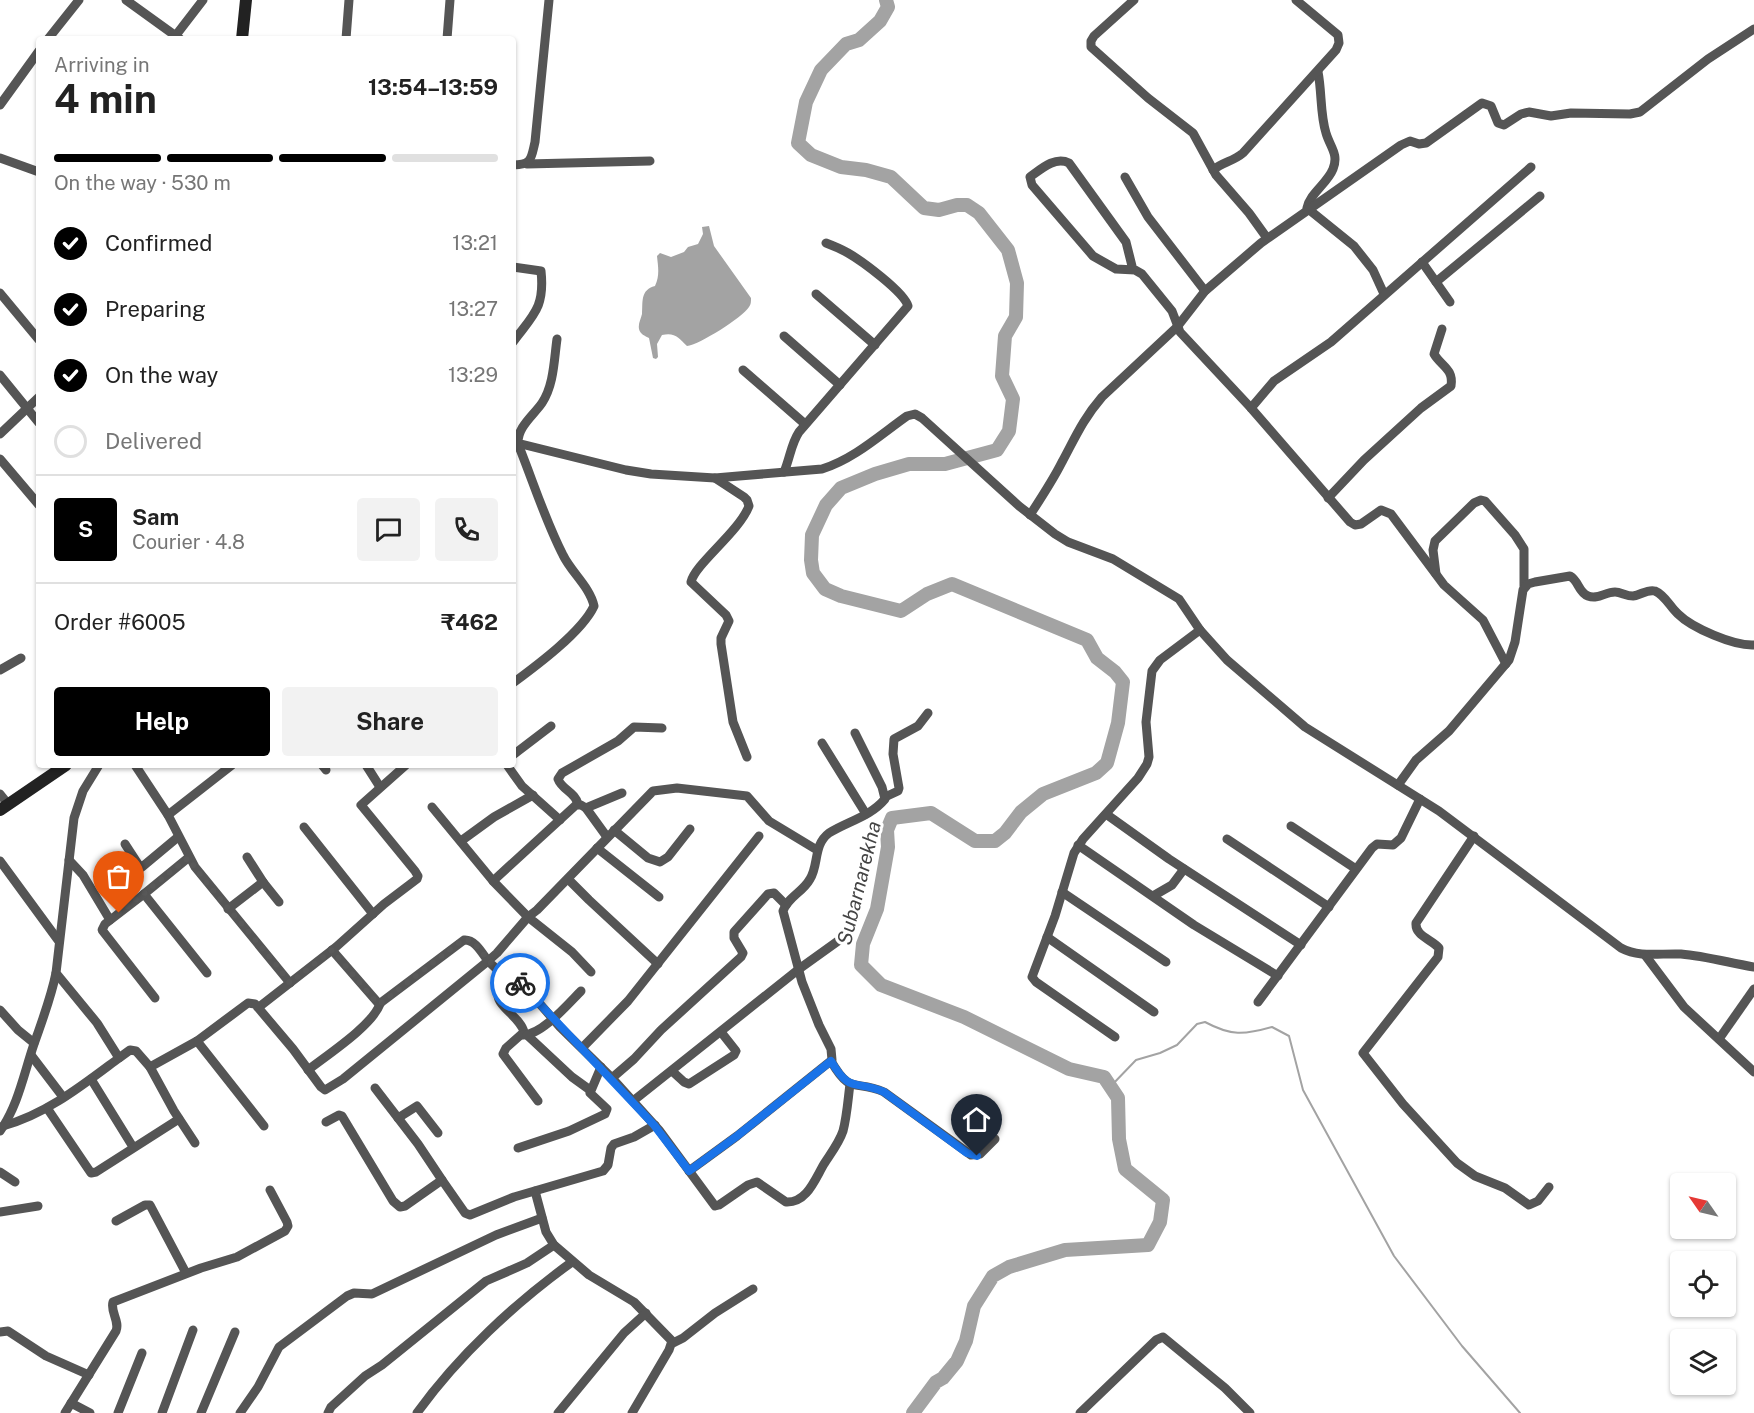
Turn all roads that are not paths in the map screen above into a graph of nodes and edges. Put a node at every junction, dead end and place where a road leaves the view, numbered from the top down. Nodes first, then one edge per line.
1 (79, 0) edge
2 (126, 0) edge
3 (203, 0) edge
4 (246, 0) edge
5 (349, 0) edge
6 (450, 0) edge
7 (549, 0) edge
8 (1134, 0) edge
9 (1296, 0) edge
10 (1754, 29) edge
11 (50, 36) edge
12 (173, 36) edge
13 (177, 36) edge
14 (242, 36) edge
15 (346, 36) edge
16 (447, 36) edge
17 (36, 55) edge
18 (1318, 72) junction
19 (0, 105) edge
20 (0, 158) edge
21 (650, 161) dead end
22 (527, 164) junction
23 (516, 165) edge
24 (1531, 167) dead end
25 (1213, 170) junction
26 (36, 171) edge
27 (1125, 177) dead end
28 (1540, 196) dead end
29 (1307, 211) junction
30 (1267, 238) junction
31 (826, 243) dead end
32 (1422, 261) junction
33 (516, 267) edge
34 (1133, 270) junction
35 (1436, 282) junction
36 (1205, 291) junction
37 (0, 293) edge
38 (816, 294) dead end
39 (1384, 294) junction
40 (1450, 302) dead end
41 (1177, 327) junction
42 (1442, 329) dead end
43 (36, 336) edge
44 (784, 336) dead end
45 (516, 338) edge
46 (557, 339) dead end
47 (875, 345) junction
48 (742, 370) dead end
49 (0, 375) edge
50 (840, 385) junction
51 (36, 400) edge
52 (1251, 408) junction
53 (27, 409) junction
54 (36, 420) edge
55 (805, 424) junction
56 (0, 434) edge
57 (516, 443) edge
58 (0, 459) edge
59 (784, 472) junction
60 (715, 478) junction
61 (1328, 498) junction
62 (36, 501) edge
63 (1030, 515) junction
64 (1436, 575) junction
65 (1524, 586) junction
66 (1200, 630) junction
67 (1754, 645) edge
68 (21, 658) dead end
69 (1506, 664) junction
70 (0, 670) edge
71 (516, 681) edge
72 (928, 712) dead end
73 (551, 726) dead end
74 (662, 728) dead end
75 (855, 733) dead end
76 (822, 743) dead end
77 (516, 753) edge
78 (747, 757) dead end
79 (62, 768) edge
80 (97, 768) edge
81 (138, 768) edge
82 (228, 768) edge
83 (368, 768) edge
84 (402, 768) edge
85 (509, 768) edge
86 (1398, 785) junction
87 (380, 787) junction
88 (622, 793) dead end
89 (0, 794) edge
90 (533, 795) junction
91 (885, 796) junction
92 (1420, 799) junction
93 (582, 806) junction
94 (4, 807) edge
95 (432, 807) dead end
96 (866, 814) junction
97 (1106, 814) junction
98 (168, 815) junction
99 (560, 820) junction
100 (1291, 826) dead end
101 (304, 827) dead end
102 (690, 829) dead end
103 (610, 834) junction
104 (759, 836) dead end
105 (1474, 836) junction
106 (178, 837) junction
107 (1227, 839) dead end
108 (461, 841) junction
109 (125, 844) dead end
110 (1078, 845) junction
111 (597, 848) junction
112 (817, 850) junction
113 (248, 857) dead end
114 (188, 858) junction
115 (69, 860) junction
116 (0, 861) edge
117 (1184, 869) junction
118 (1356, 869) junction
119 (568, 879) junction
120 (494, 881) junction
121 (263, 882) junction
122 (1062, 892) junction
123 (144, 894) junction
124 (1153, 896) junction
125 (659, 897) dead end
126 (279, 902) dead end
127 (786, 905) junction
128 (1329, 907) junction
129 (228, 909) junction
130 (373, 914) junction
131 (528, 917) junction
132 (110, 920) junction
133 (845, 936) dead end
134 (1047, 937) junction
135 (58, 940) junction
136 (1301, 945) junction
137 (332, 950) junction
138 (1645, 955) junction
139 (488, 961) junction
140 (1166, 962) dead end
141 (658, 964) junction
142 (1754, 967) edge
143 (799, 969) junction
144 (591, 972) dead end
145 (56, 973) junction
146 (207, 973) dead end
147 (504, 976) junction
148 (1278, 976) junction
149 (290, 983) junction
150 (1754, 989) edge
151 (581, 991) dead end
152 (155, 998) dead end
153 (1258, 1002) dead end
154 (380, 1004) junction
155 (259, 1007) junction
156 (0, 1010) edge
157 (1154, 1012) dead end
158 (553, 1018) junction
159 (721, 1032) junction
160 (525, 1035) junction
161 (1115, 1037) dead end
162 (1719, 1039) junction
163 (197, 1041) junction
164 (34, 1043) junction
165 (582, 1048) junction
166 (31, 1055) junction
167 (119, 1058) junction
168 (831, 1061) junction
169 (150, 1067) junction
170 (601, 1067) junction
171 (308, 1070) junction
172 (672, 1071) junction
173 (1754, 1072) edge
174 (612, 1078) junction
175 (91, 1079) junction
176 (850, 1084) junction
177 (375, 1088) dead end
178 (590, 1090) junction
179 (63, 1096) junction
180 (538, 1101) dead end
181 (633, 1101) junction
182 (47, 1108) junction
183 (398, 1118) junction
184 (179, 1119) junction
185 (326, 1122) dead end
186 (654, 1125) junction
187 (264, 1126) dead end
188 (2, 1129) edge
189 (438, 1133) dead end
190 (995, 1139) dead end
191 (195, 1143) dead end
192 (133, 1147) junction
193 (518, 1148) dead end
194 (689, 1171) junction
195 (0, 1172) edge
196 (442, 1180) junction
197 (15, 1182) dead end
198 (1549, 1187) dead end
199 (270, 1190) dead end
200 (535, 1191) junction
201 (38, 1206) dead end
202 (0, 1212) edge
203 (542, 1218) junction
204 (116, 1221) dead end
205 (554, 1245) junction
206 (572, 1262) junction
207 (186, 1273) junction
208 (753, 1289) dead end
209 (646, 1313) junction
210 (193, 1330) dead end
211 (0, 1332) edge
212 (235, 1332) dead end
213 (673, 1343) junction
214 (142, 1353) dead end
215 (89, 1375) junction
216 (71, 1403) junction
217 (65, 1413) edge
218 (90, 1413) edge
219 (118, 1413) edge
220 (162, 1413) edge
221 (201, 1413) edge
222 (240, 1413) edge
223 (328, 1413) edge
224 (417, 1413) edge
225 (558, 1413) edge
226 (632, 1413) edge
227 (1080, 1413) edge
228 (1250, 1413) edge

1 - 11 street
2 - 12 street
3 - 13 street
4 - 14 street
5 - 15 street
6 - 16 street
7 - 22 street
8 - 25 street
9 - 18 street
10 - 29 street
17 - 19 street
18 - 25 street
18 - 29 street
20 - 26 street
21 - 22 street
22 - 23 street
24 - 32 street
25 - 30 street
27 - 36 street
28 - 35 street
29 - 30 street
29 - 39 street
30 - 36 street
31 - 47 street
32 - 35 street
32 - 39 street
33 - 45 street
34 - 34 street
34 - 41 street
35 - 40 street
36 - 41 street
37 - 43 street
38 - 47 street
39 - 52 street
41 - 52 street
41 - 63 street
42 - 61 street
44 - 50 street
46 - 57 street
47 - 50 street
48 - 55 street
49 - 53 street
50 - 55 street
51 - 53 street
52 - 61 street
53 - 54 street
53 - 56 street
55 - 59 street
57 - 60 street
57 - 71 street
58 - 62 street
59 - 60 street
59 - 63 street
60 - 78 street
61 - 64 street
63 - 66 street
64 - 65 street
64 - 69 street
65 - 67 street
65 - 69 street
66 - 86 street
66 - 97 street
68 - 70 street
69 - 86 street
72 - 91 street
73 - 77 street
74 - 93 street
75 - 91 street
76 - 96 street
79 - 94 street
80 - 115 street
81 - 98 street
82 - 98 street
83 - 87 street
84 - 87 street
85 - 90 street
86 - 92 street
87 - 130 street
88 - 93 street
89 - 94 street
90 - 99 street
90 - 108 street
91 - 96 street
92 - 105 street
92 - 118 street
93 - 99 street
93 - 103 street
95 - 108 street
96 - 112 street
97 - 110 street
97 - 117 street
98 - 106 street
99 - 120 street
100 - 118 street
101 - 130 street
102 - 103 street
103 - 111 street
103 - 112 street
104 - 141 street
105 - 138 street
105 - 198 street
106 - 109 street
106 - 114 street
107 - 128 street
108 - 120 street
110 - 122 street
110 - 124 street
111 - 119 street
111 - 125 street
112 - 127 street
113 - 121 street
114 - 123 street
114 - 129 street
115 - 132 street
115 - 135 street
116 - 135 street
117 - 124 street
117 - 136 street
118 - 128 street
119 - 131 street
119 - 141 street
120 - 131 street
121 - 126 street
121 - 129 street
122 - 134 street
122 - 140 street
123 - 132 street
123 - 146 street
124 - 148 street
127 - 143 street
127 - 174 street
128 - 136 street
129 - 149 street
130 - 137 street
131 - 139 street
131 - 144 street
132 - 152 street
133 - 143 street
134 - 157 street
134 - 161 street
135 - 145 street
136 - 148 street
137 - 149 street
137 - 154 street
138 - 142 street
138 - 162 street
139 - 147 street
139 - 154 street
139 - 171 street
141 - 165 street
143 - 159 street
143 - 168 street
145 - 164 street
145 - 167 street
147 - 158 street
147 - 160 street
148 - 153 street
149 - 155 street
150 - 162 street
151 - 158 street
154 - 171 street
155 - 163 street
155 - 171 street
156 - 164 street
158 - 160 street
158 - 165 street
159 - 172 street
159 - 172 street
160 - 178 street
160 - 180 street
162 - 173 street
163 - 169 street
163 - 187 street
164 - 166 street
165 - 170 street
166 - 179 street
166 - 188 street
167 - 169 street
167 - 175 street
168 - 176 street
168 - 194 street
169 - 184 street
170 - 174 street
170 - 178 street
172 - 181 street
174 - 181 street
175 - 179 street
175 - 192 street
176 - 190 street
176 - 194 street
177 - 183 street
178 - 193 street
179 - 182 street
181 - 186 street
182 - 188 street
182 - 192 street
183 - 189 street
183 - 196 street
184 - 191 street
184 - 192 street
185 - 196 street
186 - 194 street
186 - 200 street
195 - 197 street
196 - 200 street
199 - 207 street
200 - 203 street
201 - 202 street
203 - 205 street
203 - 222 street
204 - 207 street
205 - 206 street
205 - 223 street
206 - 209 street
206 - 224 street
207 - 215 street
208 - 213 street
209 - 213 street
209 - 225 street
210 - 220 street
211 - 215 street
212 - 221 street
213 - 226 street
214 - 219 street
215 - 216 street
216 - 217 street
216 - 218 street
227 - 228 street

